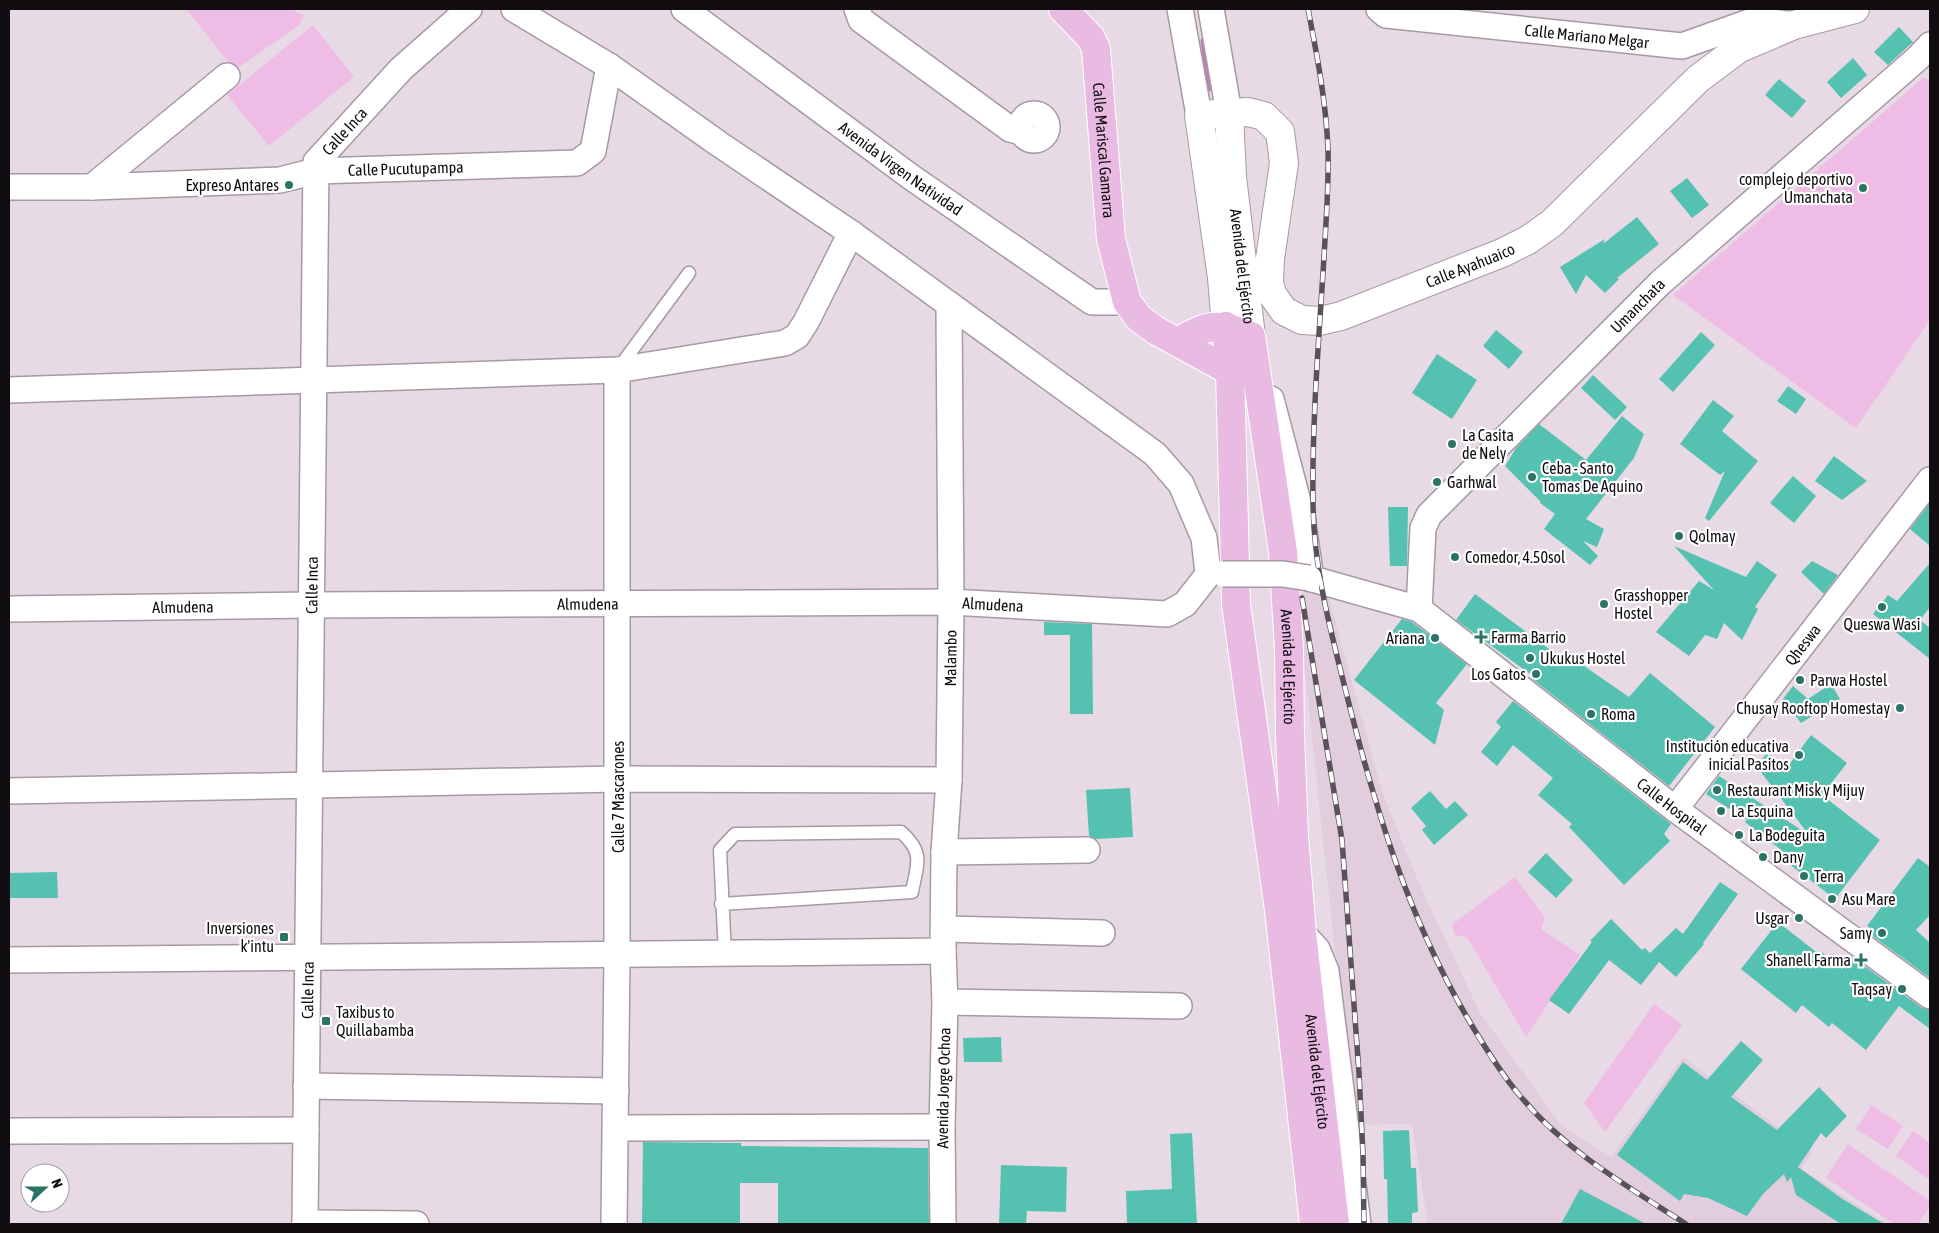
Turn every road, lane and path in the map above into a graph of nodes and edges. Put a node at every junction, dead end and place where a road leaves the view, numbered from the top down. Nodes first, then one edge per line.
1 (468, 9) edge
2 (514, 9) edge
3 (684, 9) edge
4 (857, 9) edge
5 (1063, 9) edge
6 (1180, 9) edge
7 (1211, 9) edge
8 (1379, 9) edge
9 (1855, 9) edge
10 (1794, 25) junction
11 (1926, 57) edge
12 (609, 66) junction
13 (227, 76) dead end
14 (1229, 113) junction
15 (1199, 115) junction
16 (1022, 132) dead end
17 (316, 171) junction
18 (92, 187) junction
19 (9, 188) edge
20 (851, 233) junction
21 (690, 273) dead end
22 (1127, 302) junction
23 (949, 304) junction
24 (1239, 331) junction
25 (1177, 342) junction
26 (1243, 369) junction
27 (617, 370) junction
28 (313, 379) junction
29 (9, 390) edge
30 (1930, 480) edge
31 (1215, 573) junction
32 (1310, 579) junction
33 (951, 602) junction
34 (618, 604) junction
35 (311, 605) junction
36 (9, 609) edge
37 (1419, 609) junction
38 (617, 779) junction
39 (949, 780) junction
40 (309, 784) junction
41 (9, 792) edge
42 (1674, 809) junction
43 (1087, 850) dead end
44 (944, 852) junction
45 (721, 904) junction
46 (1102, 933) dead end
47 (1302, 933) junction
48 (944, 940) junction
49 (618, 955) junction
50 (725, 955) junction
51 (307, 956) junction
52 (9, 960) edge
53 (1930, 996) edge
54 (945, 1002) junction
55 (1178, 1006) dead end
56 (306, 1086) junction
57 (616, 1091) junction
58 (942, 1127) junction
59 (616, 1128) junction
60 (306, 1130) junction
61 (9, 1131) edge
62 (305, 1223) edge
63 (416, 1224) edge
64 (614, 1224) edge
65 (943, 1224) edge
66 (1314, 1224) edge
67 (1334, 1224) edge
68 (1358, 1224) edge

1 - 17 street, Calle Inca
2 - 12 street
3 - 22 street, Avenida Virgen Natividad
4 - 16 street
5 - 22 main road, Calle Mariscal Gamarra
6 - 15 street
7 - 14 street
8 - 10 street, Calle Mariano Melgar
9 - 10 main road, Calle Ayahuaico
10 - 14 main road, Calle Ayahuaico
11 - 37 street, Umanchata
12 - 17 street, Calle Pucutupampa
12 - 20 street
13 - 18 street
14 - 15 main road, Calle Ayahuaico
14 - 24 main road, Avenida del Ejército
15 - 24 main road, Avenida del Ejército
17 - 18 street, Calle Pucutupampa
17 - 28 street, Calle Inca
18 - 19 street, Calle Pucutupampa
20 - 23 street
20 - 27 street
21 - 27 lane
22 - 25 main road
23 - 31 street
23 - 33 street, Malambo
24 - 25 main road
24 - 26 main road, Avenida del Ejército
24 - 32 street
25 - 26 main road
26 - 47 main road, Avenida del Ejército
26 - 66 main road, Avenida del Ejército
27 - 28 street
27 - 34 street, Calle 7 Mascarones
28 - 29 street
28 - 35 street, Calle Inca
30 - 42 street, Qheswa
31 - 32 street, bridge
31 - 33 street, Almudena
32 - 37 street
33 - 34 street, Almudena
33 - 39 street, Malambo
34 - 35 street, Almudena
34 - 38 street, Calle 7 Mascarones
35 - 36 street, Almudena
35 - 40 street, Calle Inca
37 - 42 street, Calle Hospital
38 - 39 street
38 - 40 street
38 - 49 street, Calle 7 Mascarones
39 - 44 street, Malambo
40 - 41 street
40 - 51 street, Calle Inca
42 - 53 street, Calle Hospital
43 - 44 street
44 - 48 street, Malambo
45 - 45 lane
45 - 50 lane
46 - 48 street
47 - 67 main road, Avenida del Ejército
47 - 68 street
48 - 50 street
48 - 54 street, Avenida Jorge Ochoa
49 - 50 street
49 - 51 street
49 - 57 street, Calle 7 Mascarones
51 - 52 street
51 - 56 street, Calle Inca
54 - 55 street
54 - 58 street, Avenida Jorge Ochoa
56 - 57 street
56 - 60 street, Calle Inca
57 - 59 street, Calle 7 Mascarones
58 - 59 street
58 - 65 street, Avenida Jorge Ochoa
59 - 64 street, Calle 7 Mascarones
60 - 61 street
60 - 62 street, Calle Inca
62 - 63 street

